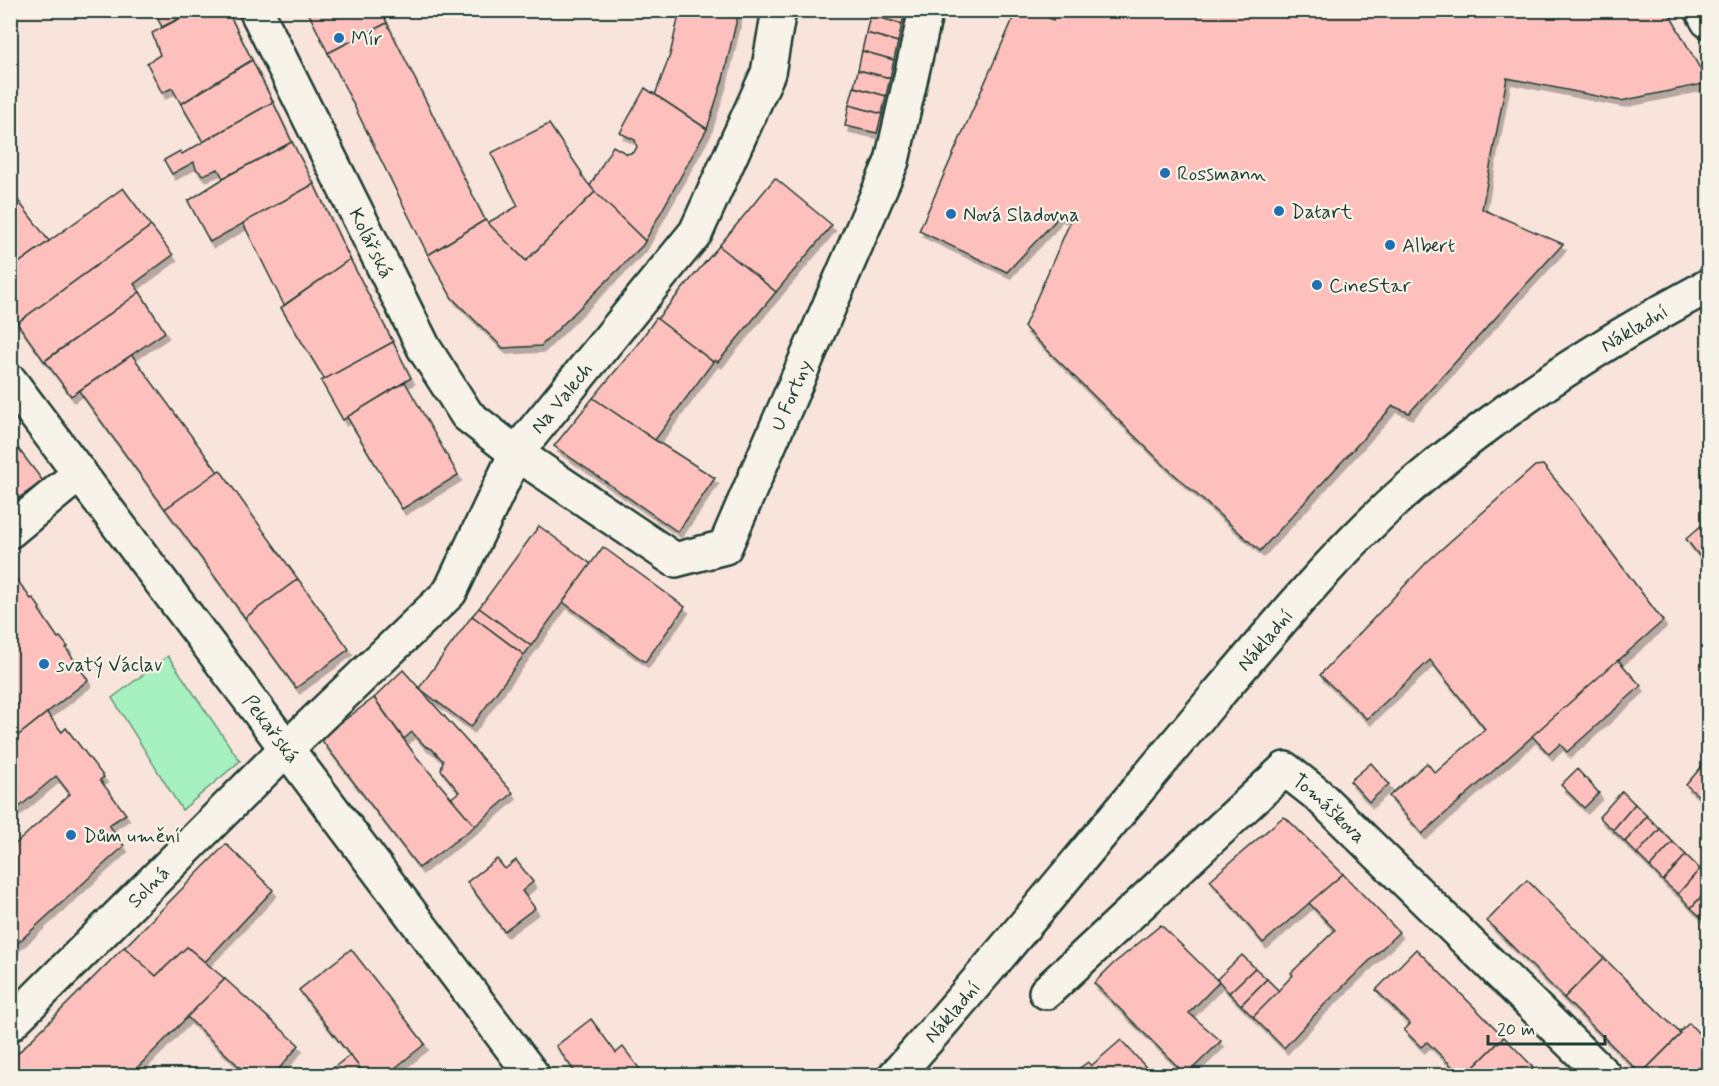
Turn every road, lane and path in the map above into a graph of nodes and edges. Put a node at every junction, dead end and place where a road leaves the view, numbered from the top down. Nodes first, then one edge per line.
1 (256, 10) edge
2 (779, 10) edge
3 (926, 10) edge
4 (1702, 10) edge
5 (1708, 21) edge
6 (1708, 286) edge
7 (10, 381) edge
8 (516, 453) junction
9 (80, 473) junction
10 (10, 531) edge
11 (286, 749) junction
12 (1047, 992) dead end
13 (10, 1023) edge
14 (533, 1076) edge
15 (895, 1076) edge
16 (1605, 1076) edge

1 - 8 street, Kolářská
2 - 8 street, Na Valech
3 - 8 street, U Fortny
4 - 5 street
6 - 15 street, Nákladní
7 - 9 street, Pekařská
8 - 11 street, Na Valech
9 - 10 street
9 - 11 street, Pekařská
11 - 13 street, Solná
11 - 14 street, Pekařská
12 - 16 street, Tomáškova

